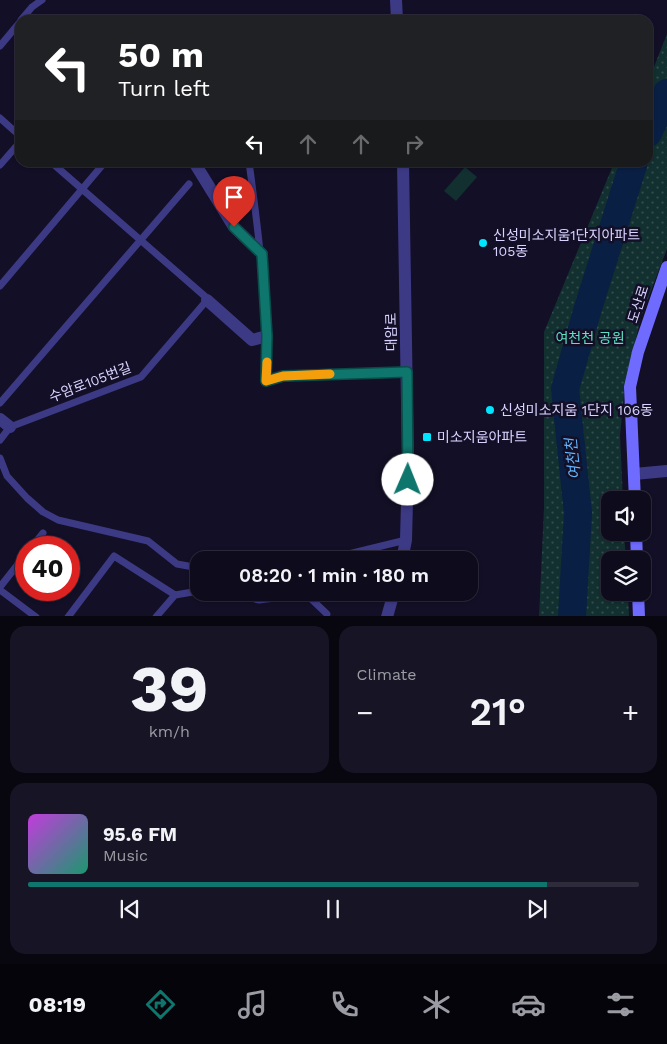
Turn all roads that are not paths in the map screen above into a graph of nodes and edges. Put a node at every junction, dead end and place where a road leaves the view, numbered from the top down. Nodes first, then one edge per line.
1 (42, 0) edge
2 (396, 0) edge
3 (26, 15) edge
4 (397, 15) edge
5 (15, 28) edge
6 (0, 46) edge
7 (0, 118) edge
8 (15, 132) edge
9 (15, 148) edge
10 (0, 165) edge
11 (57, 167) edge
12 (101, 167) edge
13 (197, 167) edge
14 (251, 167) edge
15 (403, 167) edge
16 (189, 184) dead end
17 (82, 190) junction
18 (140, 240) junction
19 (262, 254) junction
20 (667, 267) edge
21 (0, 286) edge
22 (207, 300) junction
23 (267, 336) junction
24 (407, 372) junction
25 (0, 403) edge
26 (5, 423) edge
27 (0, 440) edge
28 (0, 458) edge
29 (667, 471) edge
30 (634, 474) junction
31 (635, 491) edge
32 (43, 533) dead end
33 (41, 536) edge
34 (406, 540) junction
35 (361, 551) edge
36 (404, 551) edge
37 (190, 566) edge
38 (15, 569) edge
39 (0, 589) edge
40 (190, 592) edge
41 (175, 595) junction
42 (313, 601) edge
43 (391, 601) edge
44 (638, 601) edge
45 (36, 616) edge
46 (68, 616) edge
47 (156, 616) edge
48 (326, 616) edge
49 (386, 616) edge
50 (639, 616) edge

1 - 3 lane
2 - 4 street
5 - 6 lane
7 - 8 lane
9 - 10 lane
11 - 17 lane
12 - 17 lane
13 - 19 street
14 - 19 lane
15 - 24 street, 대암로
16 - 18 lane
17 - 18 lane
17 - 21 lane
18 - 22 lane
18 - 25 lane
19 - 23 lane
20 - 30 main road, 도산로
22 - 23 street
22 - 26 lane, 수암로105번길
23 - 24 lane
24 - 34 street, 대암로
26 - 27 lane
28 - 37 lane
29 - 30 street
30 - 31 main road, 도산로
32 - 33 lane
34 - 35 lane
34 - 36 street, 대암로
38 - 39 lane
39 - 45 lane
40 - 41 lane
41 - 46 lane
41 - 47 lane
42 - 48 lane
43 - 49 street
44 - 50 main road

